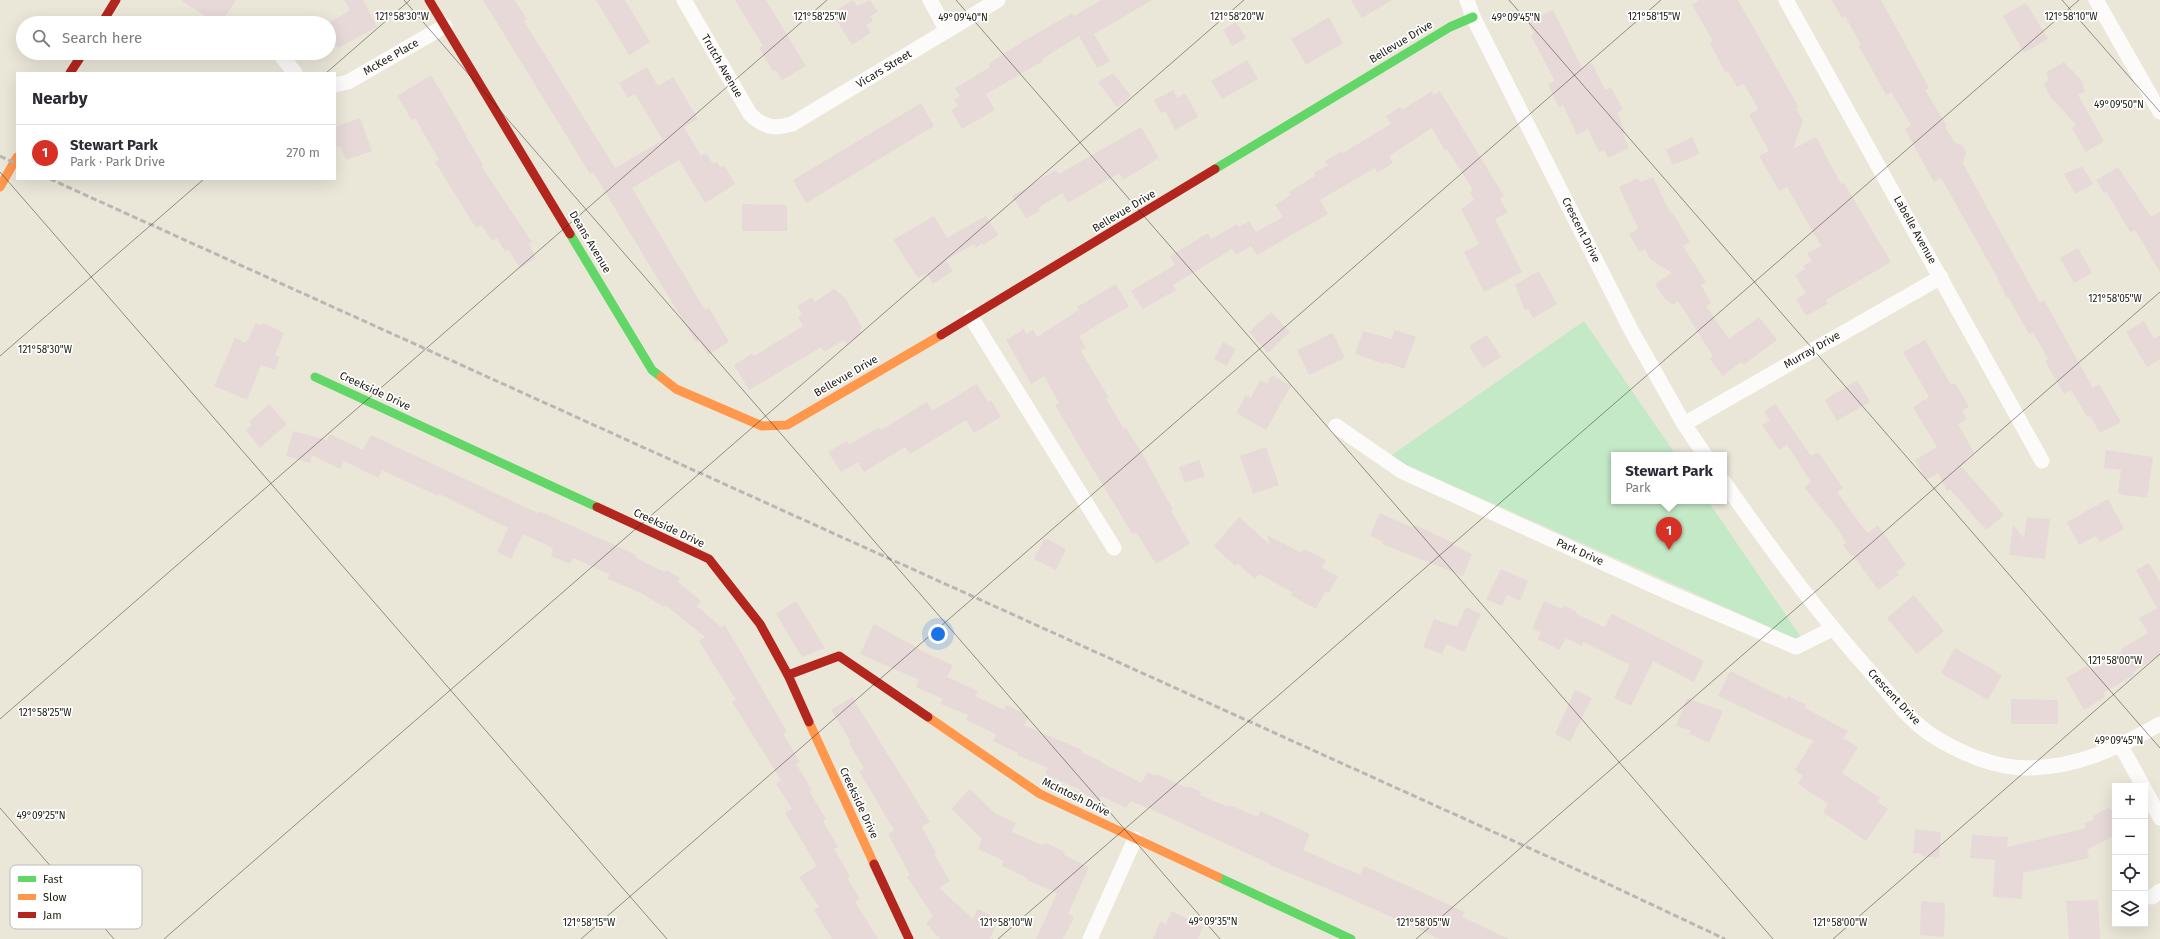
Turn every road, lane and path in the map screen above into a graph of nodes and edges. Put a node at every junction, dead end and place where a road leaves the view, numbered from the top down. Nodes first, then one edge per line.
1 (116, 0) edge
2 (430, 0) edge
3 (684, 0) edge
4 (930, 0) edge
5 (998, 0) edge
6 (1467, 0) edge
7 (1786, 0) edge
8 (2096, 0) edge
9 (106, 16) edge
10 (1473, 17) junction
11 (445, 26) junction
12 (947, 31) junction
13 (78, 60) edge
14 (285, 60) edge
15 (71, 72) edge
16 (294, 72) edge
17 (336, 85) edge
18 (2160, 112) edge
19 (766, 126) joint
20 (16, 159) edge
21 (0, 187) edge
22 (1941, 277) junction
23 (971, 317) junction
24 (315, 377) dead end
25 (1684, 424) junction
26 (787, 425) joint
27 (1336, 426) dead end
28 (1703, 452) edge
29 (2042, 461) dead end
30 (1727, 486) edge
31 (1114, 548) dead end
32 (1832, 629) junction
33 (788, 675) junction
34 (2160, 724) edge
35 (2121, 746) junction
36 (2141, 783) edge
37 (2148, 796) edge
38 (2160, 818) edge
39 (1135, 839) junction
40 (1323, 934) edge
41 (909, 939) edge
42 (1090, 939) edge
43 (1351, 939) edge

1 - 9 street
2 - 11 street, Deans Avenue
3 - 19 street, Trutch Avenue
4 - 12 street
5 - 12 street, Vicars Street
6 - 10 street, Crescent Drive
7 - 22 street, Labelle Avenue
8 - 18 street
10 - 23 street, Bellevue Drive
10 - 25 street, Crescent Drive
11 - 17 street, McKee Place
11 - 26 street, Deans Avenue
12 - 19 street, Vicars Street
13 - 15 street
14 - 16 street
20 - 21 street
22 - 25 street, Murray Drive
22 - 29 street, Labelle Avenue
23 - 26 street, Bellevue Drive
23 - 31 street
24 - 33 street, Creekside Drive
25 - 28 street, Crescent Drive
27 - 32 street, Park Drive
30 - 32 street, Crescent Drive
32 - 35 street, Crescent Drive
33 - 39 street, McIntosh Drive
33 - 41 street, Creekside Drive
34 - 35 street, Crescent Drive
35 - 36 street
37 - 38 street
39 - 40 street, McIntosh Drive
39 - 42 street
40 - 43 street, McIntosh Drive

